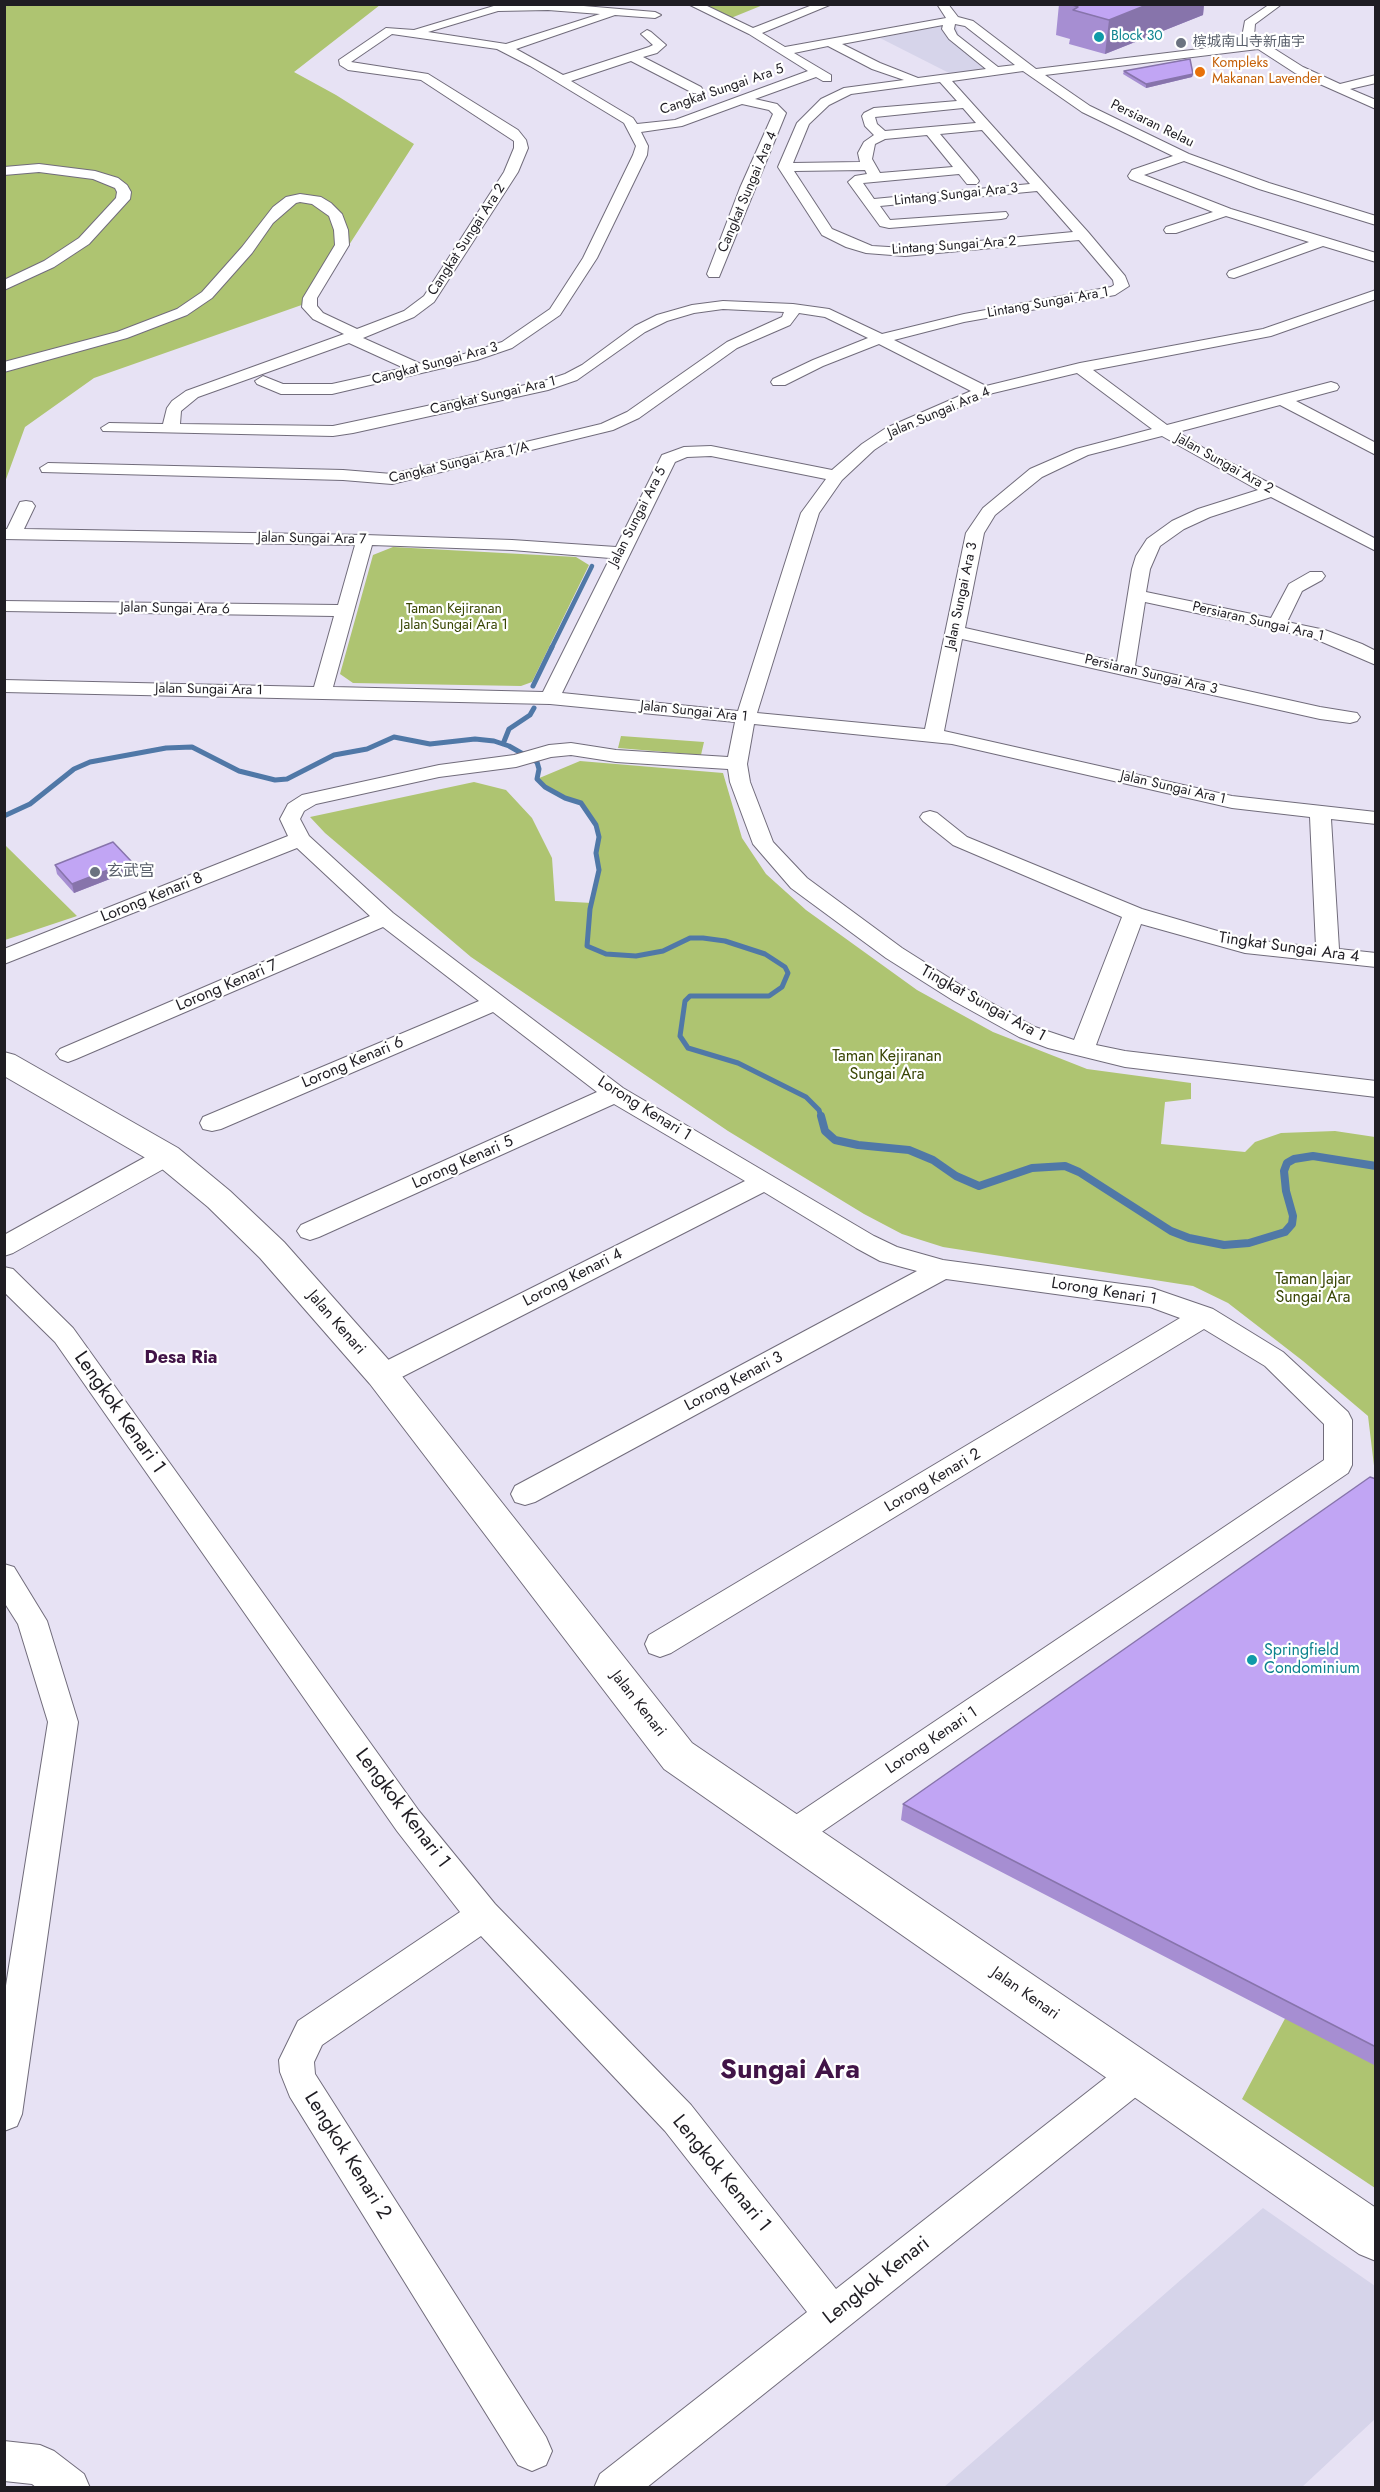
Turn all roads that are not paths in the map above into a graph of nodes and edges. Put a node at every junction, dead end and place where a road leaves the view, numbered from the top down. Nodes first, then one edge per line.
1 (693, 4) edge
2 (827, 4) edge
3 (942, 4) edge
4 (1277, 6) edge
5 (612, 12) junction
6 (654, 15) dead end
7 (952, 20) junction
8 (753, 32) junction
9 (416, 33) junction
10 (647, 34) dead end
11 (831, 43) junction
12 (1259, 45) junction
13 (507, 48) junction
14 (783, 51) junction
15 (633, 57) junction
16 (1059, 69) junction
17 (1028, 70) junction
18 (998, 71) junction
19 (818, 72) junction
20 (943, 78) junction
21 (1376, 79) edge
22 (561, 80) junction
23 (919, 81) junction
24 (1053, 86) junction
25 (1338, 88) junction
26 (697, 90) dead end
27 (848, 91) junction
28 (745, 100) junction
29 (965, 104) junction
30 (1376, 105) edge
31 (985, 126) junction
32 (633, 128) junction
33 (930, 130) junction
34 (882, 135) junction
35 (1184, 157) junction
36 (785, 167) junction
37 (963, 170) junction
38 (4, 171) edge
39 (1040, 187) junction
40 (982, 192) junction
41 (872, 203) junction
42 (1226, 212) junction
43 (1001, 215) junction
44 (1376, 221) edge
45 (1171, 230) dead end
46 (1083, 235) junction
47 (1023, 242) junction
48 (1322, 243) junction
49 (1376, 258) edge
50 (714, 274) dead end
51 (1234, 274) dead end
52 (4, 286) edge
53 (1371, 299) edge
54 (793, 308) junction
55 (354, 336) junction
56 (882, 338) junction
57 (4, 367) edge
58 (1080, 368) junction
59 (419, 369) junction
60 (264, 381) dead end
61 (779, 382) dead end
62 (1332, 387) dead end
63 (984, 391) junction
64 (1283, 400) junction
65 (109, 428) dead end
66 (171, 428) junction
67 (1165, 431) junction
68 (1376, 450) edge
69 (48, 468) dead end
70 (836, 476) junction
71 (1272, 491) junction
72 (26, 506) dead end
73 (9, 534) edge
74 (365, 540) junction
75 (1376, 546) edge
76 (620, 553) junction
77 (1316, 576) dead end
78 (1137, 595) junction
79 (4, 606) edge
80 (345, 611) junction
81 (1277, 624) junction
82 (953, 631) junction
83 (1376, 659) edge
84 (1125, 670) junction
85 (4, 686) edge
86 (322, 693) junction
87 (550, 698) junction
88 (746, 717) junction
89 (1350, 717) dead end
90 (933, 736) junction
91 (736, 764) junction
92 (1320, 812) junction
93 (930, 817) dead end
94 (1376, 818) edge
95 (300, 839) junction
96 (1134, 914) junction
97 (385, 918) junction
98 (1328, 955) junction
99 (4, 957) edge
100 (1376, 960) edge
101 (495, 1003) junction
102 (1082, 1050) junction
103 (68, 1053) dead end
104 (4, 1062) edge
105 (1376, 1089) edge
106 (615, 1094) junction
107 (212, 1123) dead end
108 (168, 1156) junction
109 (765, 1181) junction
110 (310, 1231) dead end
111 (4, 1247) edge
112 (943, 1269) junction
113 (4, 1276) edge
114 (1204, 1316) junction
115 (382, 1375) junction
116 (525, 1494) dead end
117 (4, 1576) edge
118 (660, 1644) dead end
119 (793, 1834) junction
120 (483, 1915) junction
121 (1139, 2073) junction
122 (4, 2114) edge
123 (1376, 2237) edge
124 (833, 2315) junction
125 (532, 2451) dead end
126 (4, 2461) edge
127 (70, 2487) edge
128 (614, 2487) edge

1 - 8 street
2 - 8 street
3 - 7 street, Persiaran Relau
4 - 12 street
5 - 6 street
5 - 9 street
5 - 13 street
7 - 11 street
7 - 17 street, Persiaran Relau
7 - 18 street
8 - 14 street
9 - 13 street
9 - 55 street, Cangkat Sungai Ara 2
10 - 15 street
11 - 14 street
11 - 23 street
12 - 16 street
12 - 25 street
13 - 22 street
14 - 19 street
15 - 22 street
15 - 26 street
16 - 17 street
16 - 24 street
17 - 18 street
17 - 24 street, Persiaran Relau
18 - 20 street
18 - 24 street
19 - 27 street
19 - 28 street, Cangkat Sungai Ara 5
20 - 23 street
20 - 29 street, Lintang Sungai Ara 1
21 - 25 street
22 - 32 street
23 - 27 street
24 - 35 street, Persiaran Relau
25 - 30 street
27 - 36 street
28 - 32 street, Cangkat Sungai Ara 5
28 - 50 street, Cangkat Sungai Ara 4
29 - 31 street, Lintang Sungai Ara 1
29 - 34 street
31 - 33 street
31 - 39 street, Lintang Sungai Ara 1
32 - 59 street, Cangkat Sungai Ara 3
33 - 34 street
33 - 37 street
34 - 36 street
35 - 42 street
35 - 44 street, Persiaran Relau
36 - 47 street, Lintang Sungai Ara 2
37 - 40 street
37 - 41 street
38 - 52 street
39 - 40 street, Lintang Sungai Ara 3
39 - 46 street, Lintang Sungai Ara 1
40 - 41 street, Lintang Sungai Ara 3
40 - 43 street
41 - 43 street
42 - 45 street
42 - 48 street
43 - 47 street
46 - 47 street, Lintang Sungai Ara 2
46 - 56 street, Lintang Sungai Ara 1
48 - 49 street
48 - 51 street
53 - 58 street, Jalan Sungai Ara 4
54 - 56 street, Cangkat Sungai Ara 1
54 - 66 street, Cangkat Sungai Ara 1
54 - 69 street, Cangkat Sungai Ara 1/A
55 - 57 street
55 - 59 street
55 - 66 street, Cangkat Sungai Ara 2
56 - 61 street, Lintang Sungai Ara 1
56 - 63 street, Cangkat Sungai Ara 1
58 - 63 street, Jalan Sungai Ara 4
58 - 67 street, Jalan Sungai Ara 2
59 - 60 street, Cangkat Sungai Ara 3
62 - 64 street, Jalan Sungai Ara 3
63 - 70 street, Jalan Sungai Ara 4
64 - 67 street, Jalan Sungai Ara 3
64 - 68 street
65 - 66 street, Cangkat Sungai Ara 1
67 - 71 street, Jalan Sungai Ara 2
67 - 82 street, Jalan Sungai Ara 3
70 - 76 street, Jalan Sungai Ara 5
70 - 88 street, Jalan Sungai Ara 4
71 - 75 street, Jalan Sungai Ara 2
71 - 78 street
72 - 73 street
73 - 74 street, Jalan Sungai Ara 7
74 - 76 street, Jalan Sungai Ara 7
74 - 80 street
76 - 87 street, Jalan Sungai Ara 5
77 - 81 street
78 - 81 street, Persiaran Sungai Ara 1
78 - 84 street
79 - 80 street, Jalan Sungai Ara 6
80 - 86 street
81 - 83 street, Persiaran Sungai Ara 1
82 - 84 street, Persiaran Sungai Ara 3
82 - 90 street, Jalan Sungai Ara 3
84 - 89 street, Persiaran Sungai Ara 3
85 - 86 street, Jalan Sungai Ara 1
86 - 87 street, Jalan Sungai Ara 1
87 - 88 street, Jalan Sungai Ara 1
88 - 90 street, Jalan Sungai Ara 1
88 - 91 street, Tingkat Sungai Ara 1
90 - 92 street, Jalan Sungai Ara 1
91 - 95 street
91 - 102 street, Tingkat Sungai Ara 1
92 - 94 street, Jalan Sungai Ara 1
92 - 98 street
93 - 96 street, Tingkat Sungai Ara 4
95 - 97 street, Lorong Kenari 1
95 - 99 street, Lorong Kenari 8
96 - 98 street, Tingkat Sungai Ara 4
96 - 102 street
97 - 101 street, Lorong Kenari 1
97 - 103 street, Lorong Kenari 7
98 - 100 street, Tingkat Sungai Ara 4
101 - 106 street, Lorong Kenari 1
101 - 107 street, Lorong Kenari 6
102 - 105 street, Tingkat Sungai Ara 1
104 - 108 street, Jalan Kenari
106 - 109 street, Lorong Kenari 1
106 - 110 street, Lorong Kenari 5
108 - 111 street
108 - 115 street, Jalan Kenari
109 - 112 street, Lorong Kenari 1
109 - 115 street, Lorong Kenari 4
112 - 114 street, Lorong Kenari 1
112 - 116 street, Lorong Kenari 3
113 - 120 street, Lengkok Kenari 1
114 - 118 street, Lorong Kenari 2
114 - 119 street, Lorong Kenari 1
115 - 119 street, Jalan Kenari
117 - 122 street
119 - 121 street, Jalan Kenari
120 - 124 street, Lengkok Kenari 1
120 - 125 street, Lengkok Kenari 2
121 - 123 street, Jalan Kenari
121 - 124 street, Lengkok Kenari
124 - 128 street, Lengkok Kenari
126 - 127 street

